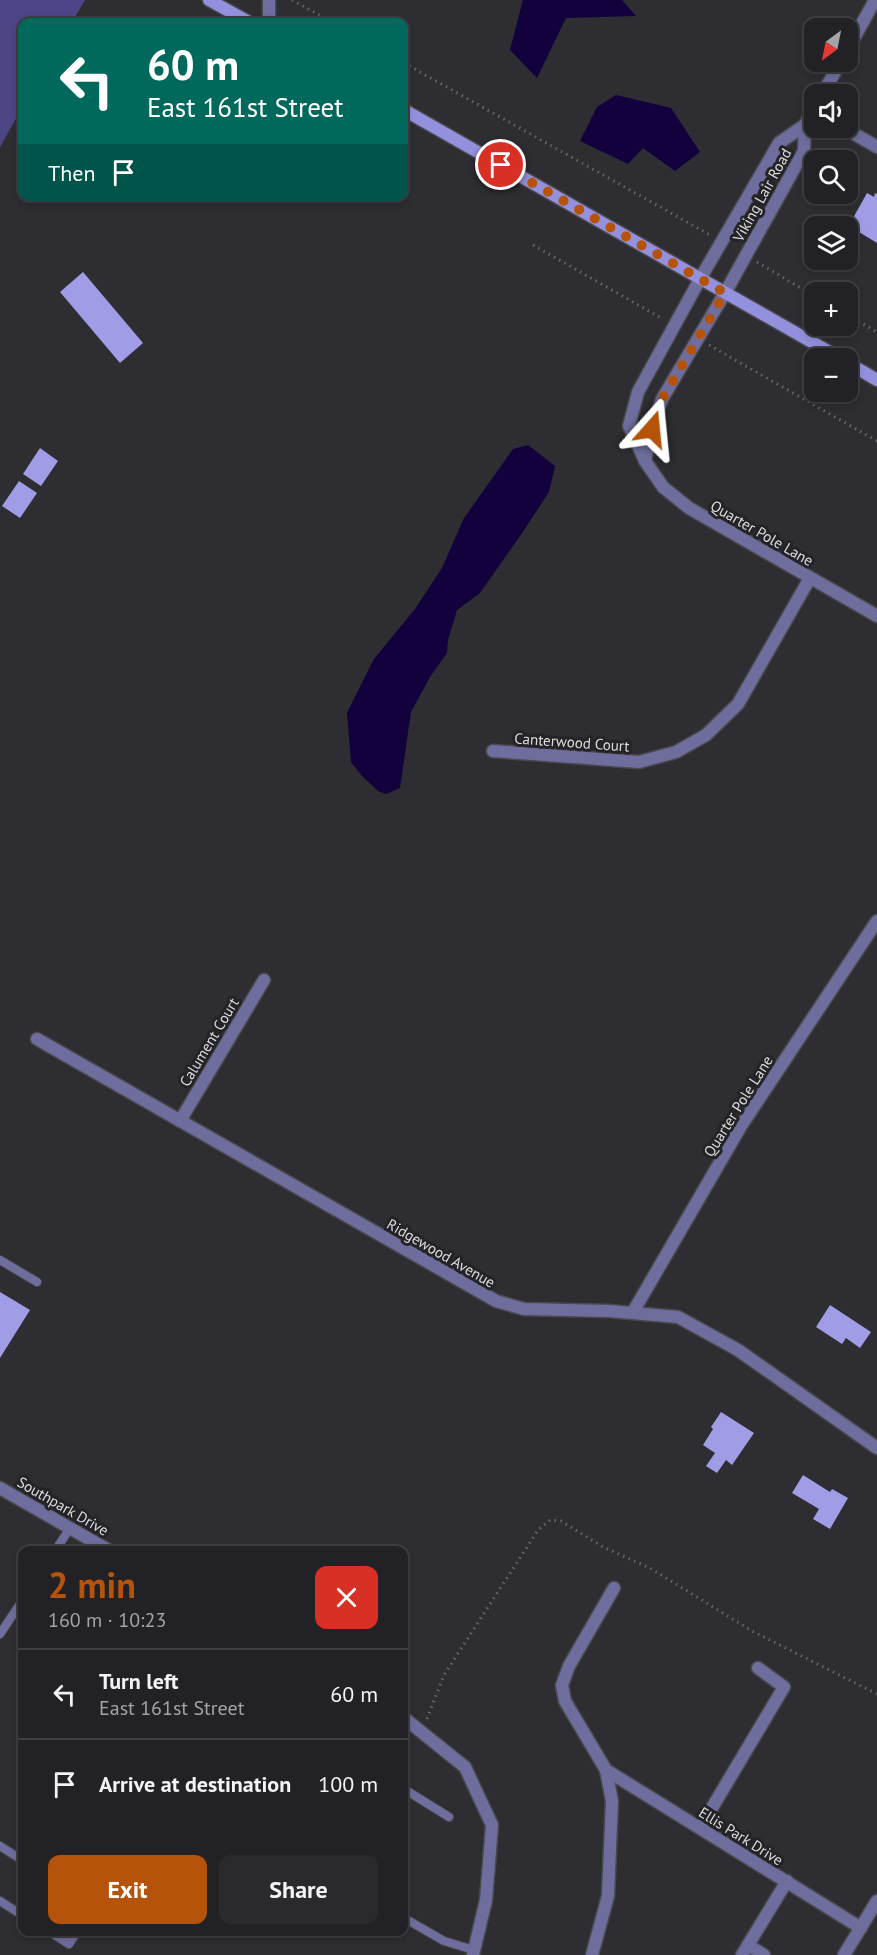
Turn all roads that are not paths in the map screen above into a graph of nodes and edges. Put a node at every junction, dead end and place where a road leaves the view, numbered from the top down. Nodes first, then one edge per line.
1 (269, 0) edge
2 (875, 0) edge
3 (217, 2) edge
4 (243, 18) edge
5 (269, 18) edge
6 (858, 31) edge
7 (408, 112) edge
8 (804, 126) edge
9 (858, 136) edge
10 (804, 138) edge
11 (877, 147) edge
12 (700, 279) junction
13 (725, 293) junction
14 (822, 348) edge
15 (858, 369) edge
16 (877, 380) edge
17 (645, 461) junction
18 (810, 578) junction
19 (877, 616) edge
20 (493, 751) dead end
21 (877, 921) edge
22 (264, 980) dead end
23 (37, 1039) dead end
24 (180, 1121) junction
25 (0, 1260) edge
26 (37, 1282) dead end
27 (633, 1312) junction
28 (877, 1448) edge
29 (0, 1488) edge
30 (70, 1528) junction
31 (58, 1546) edge
32 (101, 1546) edge
33 (614, 1588) dead end
34 (18, 1606) edge
35 (0, 1634) edge
36 (758, 1668) dead end
37 (408, 1721) edge
38 (606, 1770) junction
39 (408, 1792) edge
40 (448, 1817) dead end
41 (700, 1828) junction
42 (3, 1848) edge
43 (18, 1857) edge
44 (0, 1859) edge
45 (787, 1881) junction
46 (0, 1901) edge
47 (877, 1901) edge
48 (18, 1912) edge
49 (408, 1919) edge
50 (861, 1928) junction
51 (56, 1936) edge
52 (74, 1936) edge
53 (745, 1950) edge
54 (474, 1952) edge
55 (592, 1955) edge
56 (764, 1955) edge
57 (844, 1955) edge

1 - 5 street
2 - 6 street
3 - 4 street
7 - 12 street
8 - 12 street, Quarter Pole Lane
9 - 11 street
10 - 13 street, Viking Lair Road
12 - 13 street
12 - 17 street, Quarter Pole Lane
13 - 14 street
13 - 17 street
15 - 16 street
17 - 18 street, Quarter Pole Lane
18 - 19 street, Quarter Pole Lane
18 - 20 street, Canterwood Court
21 - 27 street, Quarter Pole Lane
22 - 24 street, Calument Court
23 - 24 street, Ridgewood Avenue
24 - 27 street, Ridgewood Avenue
25 - 26 lane
27 - 28 street, Ridgewood Avenue
29 - 30 street, Southpark Drive
30 - 31 lane
30 - 32 street, Southpark Drive
33 - 38 street
34 - 35 lane
36 - 41 street
37 - 54 street
38 - 41 street, Ellis Park Drive
38 - 55 street
39 - 40 lane
41 - 45 street, Ellis Park Drive
42 - 43 lane
42 - 44 lane
45 - 50 street, Ellis Park Drive
45 - 53 street
46 - 48 lane
47 - 50 street
49 - 54 lane
50 - 57 street
51 - 52 lane
53 - 56 street

